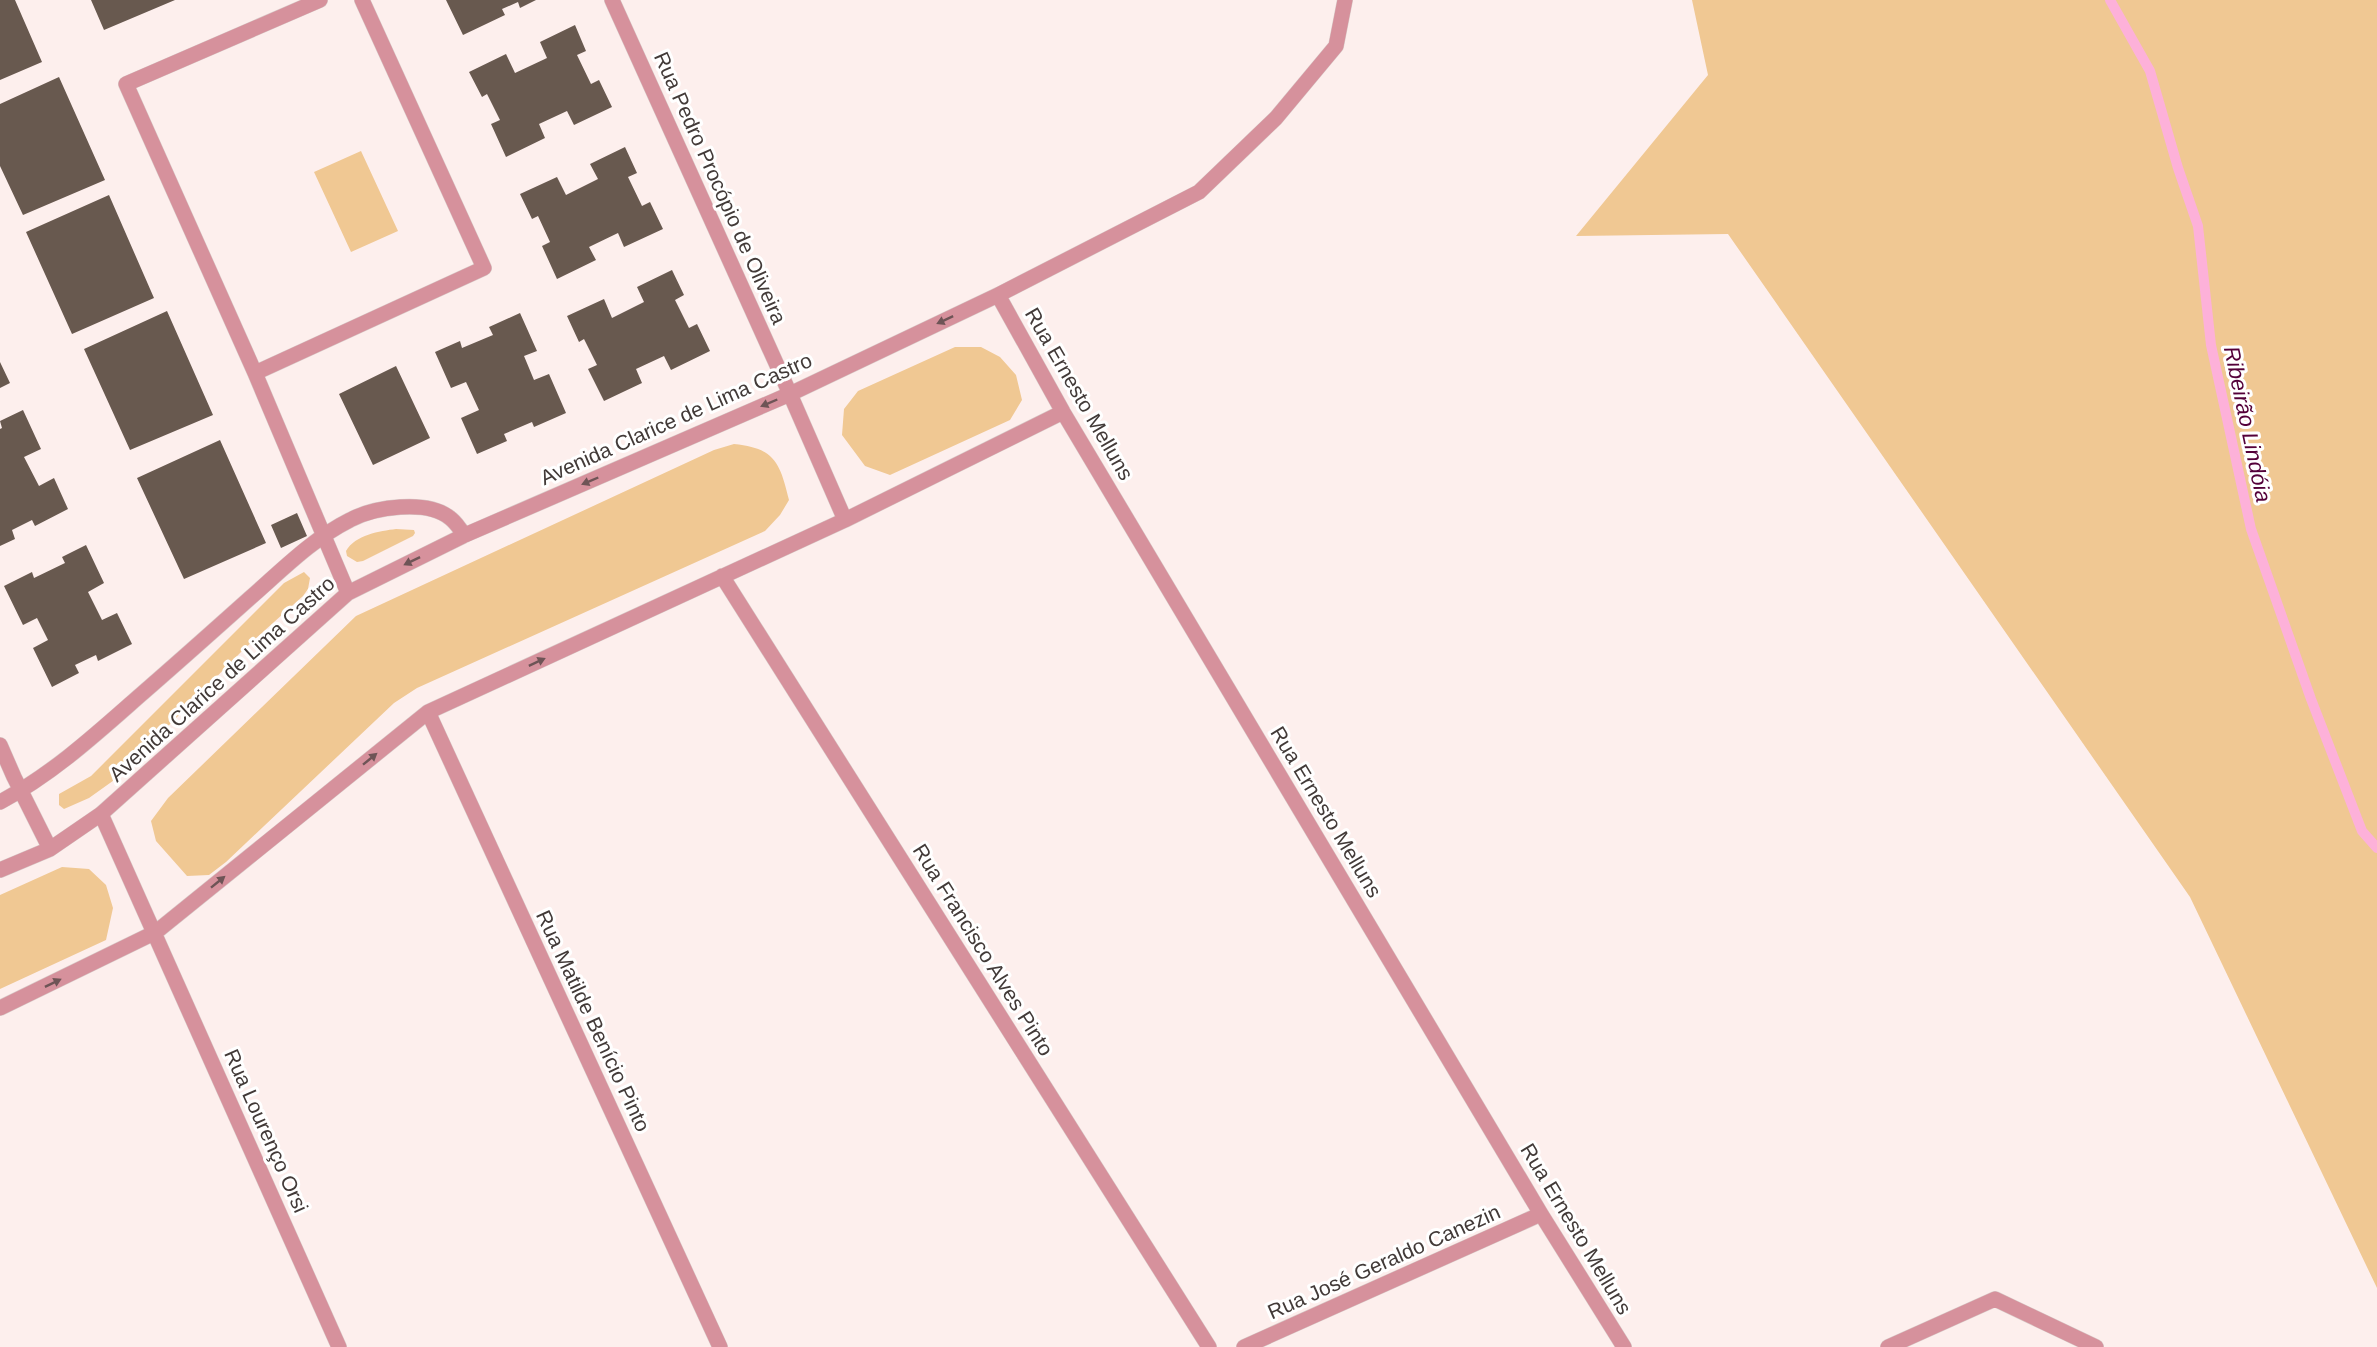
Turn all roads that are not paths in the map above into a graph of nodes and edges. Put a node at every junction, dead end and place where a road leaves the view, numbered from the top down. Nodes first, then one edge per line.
1 (320, 0) edge
2 (362, 0) edge
3 (612, 0) edge
4 (1345, 0) edge
5 (998, 295) junction
6 (255, 373) junction
7 (790, 394) junction
8 (1063, 412) junction
9 (845, 520) junction
10 (465, 535) junction
11 (323, 536) junction
12 (722, 576) junction
13 (348, 593) junction
14 (428, 712) junction
15 (0, 745) edge
16 (21, 791) junction
17 (0, 802) edge
18 (101, 814) junction
19 (50, 849) junction
20 (0, 870) edge
21 (156, 932) junction
22 (0, 1008) edge
23 (1541, 1214) junction
24 (339, 1347) edge
25 (720, 1347) edge
26 (1209, 1347) edge
27 (1244, 1347) edge
28 (1624, 1347) edge
29 (1888, 1347) edge
30 (2096, 1347) edge

1 - 6 street
2 - 6 street
3 - 7 street, Rua Pedro Procópio de Oliveira
4 - 5 street, Avenida Clarice de Lima Castro
5 -> 7 street, Avenida Clarice de Lima Castro
5 - 8 street, Rua Ernesto Melluns
6 - 11 street
7 - 9 street, Rua Pedro Procópio de Oliveira
7 -> 10 street, Avenida Clarice de Lima Castro
8 - 9 street
8 - 23 street, Rua Ernesto Melluns
9 - 12 street
10 - 11 street
10 -> 13 street, Avenida Clarice de Lima Castro
11 - 13 street
11 - 16 street
14 -> 12 street
12 - 26 street, Rua Francisco Alves Pinto
13 - 18 street, Avenida Clarice de Lima Castro
21 -> 14 street
14 - 25 street, Rua Matilde Benício Pinto
15 - 16 street
16 - 17 street
16 - 19 street
18 - 19 street, Avenida Clarice de Lima Castro
18 - 21 street, Rua Lourenço Orsi
19 - 20 street, Avenida Clarice de Lima Castro
22 -> 21 street
21 - 24 street, Rua Lourenço Orsi
23 - 27 street, Rua José Geraldo Canezin
23 - 28 street, Rua Ernesto Melluns
29 - 30 street

